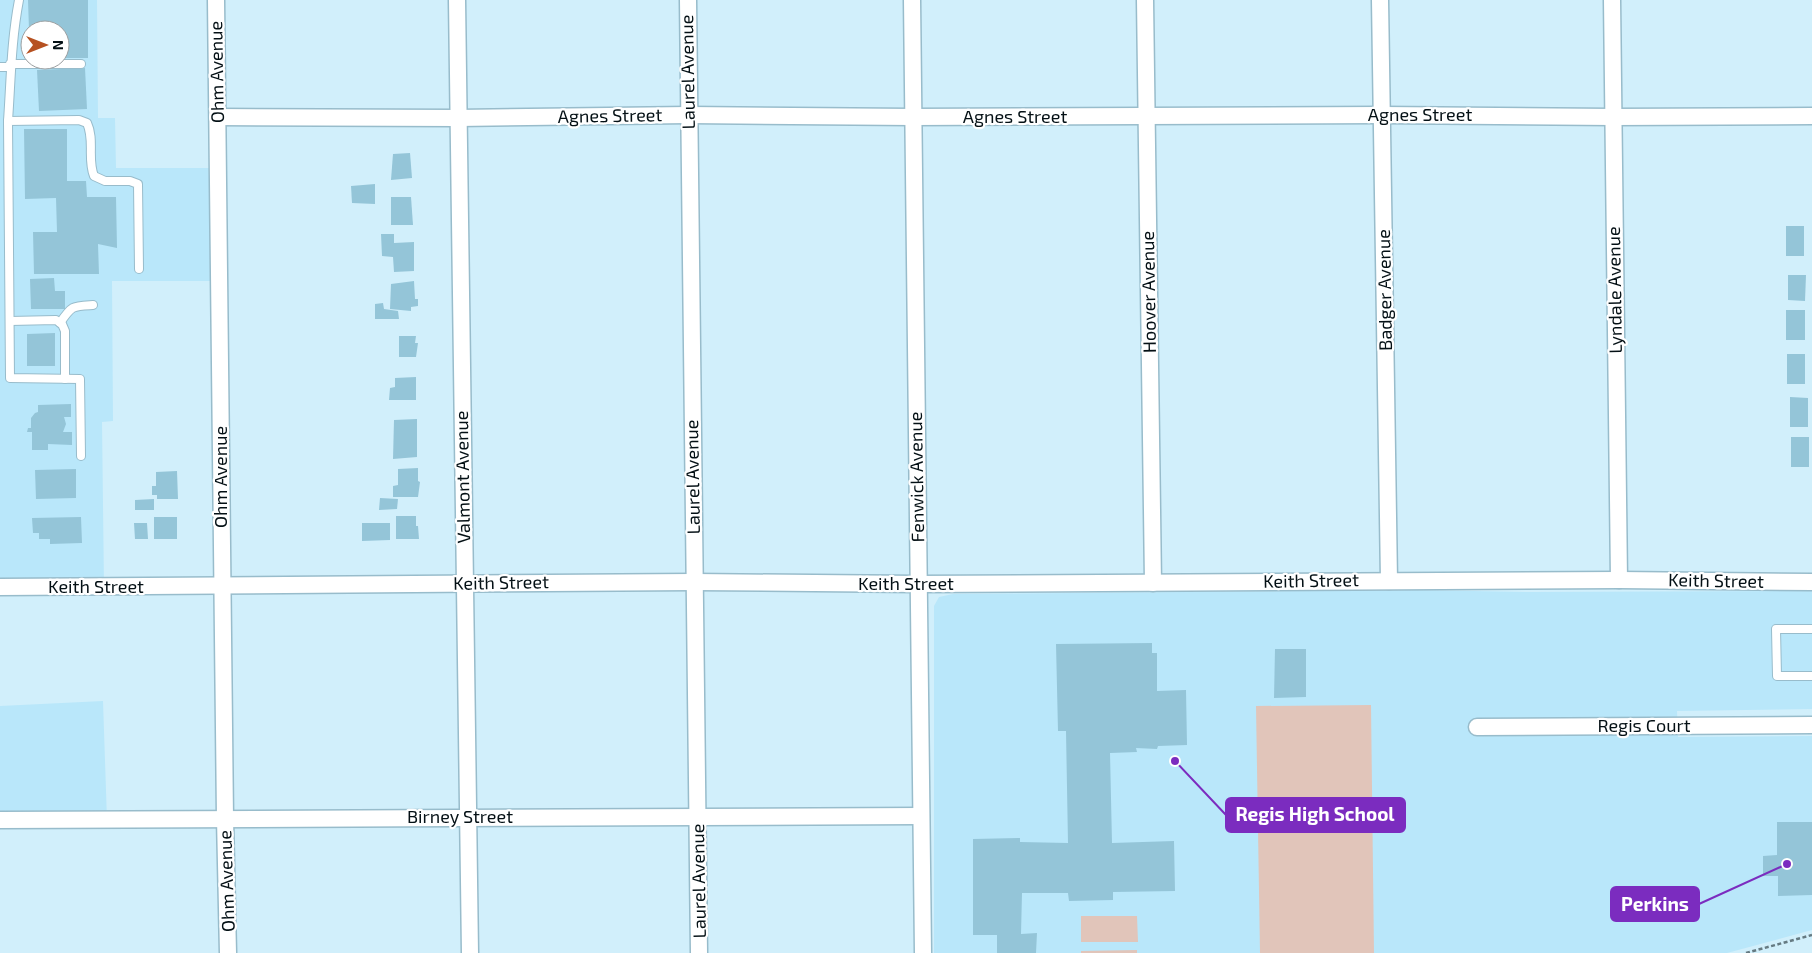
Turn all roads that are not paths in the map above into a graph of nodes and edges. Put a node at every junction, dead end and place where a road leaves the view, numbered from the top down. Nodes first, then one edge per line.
1 (19, 0) edge
2 (216, 0) edge
3 (457, 0) edge
4 (688, 0) edge
5 (912, 0) edge
6 (1145, 0) edge
7 (1380, 0) edge
8 (1612, 0) edge
9 (81, 64) dead end
10 (10, 65) junction
11 (0, 66) edge
12 (689, 115) junction
13 (1382, 115) junction
14 (1146, 116) junction
15 (1812, 116) edge
16 (218, 117) junction
17 (913, 117) junction
18 (1613, 117) junction
19 (458, 118) junction
20 (6, 119) edge
21 (139, 269) dead end
22 (0, 279) edge
23 (10, 279) junction
24 (93, 305) dead end
25 (10, 321) junction
26 (60, 323) junction
27 (0, 370) edge
28 (10, 370) junction
29 (65, 379) junction
30 (81, 456) dead end
31 (1619, 580) junction
32 (1389, 581) junction
33 (694, 582) junction
34 (1812, 582) edge
35 (1153, 583) junction
36 (465, 584) junction
37 (918, 584) junction
38 (222, 587) junction
39 (0, 588) edge
40 (1812, 629) edge
41 (1812, 676) edge
42 (1812, 725) edge
43 (1477, 727) dead end
44 (921, 816) junction
45 (468, 817) junction
46 (698, 818) junction
47 (225, 819) junction
48 (0, 820) edge
49 (228, 953) edge
50 (470, 953) edge
51 (699, 953) edge
52 (923, 953) edge

1 - 10 lane
2 - 16 street, Ohm Avenue
3 - 19 street, Valmont Avenue
4 - 12 street, Laurel Avenue
5 - 17 street, Fenwick Avenue
6 - 14 street, Hoover Avenue
7 - 13 street, Badger Avenue
8 - 18 street, Lyndale Avenue
9 - 10 lane
10 - 11 lane
10 - 20 lane
12 - 17 street, Agnes Street
12 - 19 street, Agnes Street
12 - 33 street, Laurel Avenue
13 - 14 street, Agnes Street
13 - 18 street, Agnes Street
13 - 32 street, Badger Avenue
14 - 17 street, Agnes Street
14 - 35 street, Hoover Avenue
15 - 18 street, Agnes Street
16 - 19 street, Agnes Street
16 - 38 street, Ohm Avenue
17 - 37 street, Fenwick Avenue
18 - 31 street, Lyndale Avenue
19 - 36 street, Valmont Avenue
20 - 21 lane
20 - 23 lane
22 - 23 lane
23 - 25 lane
24 - 26 lane
25 - 26 lane
25 - 28 lane
26 - 29 lane
27 - 28 lane
28 - 29 lane
29 - 30 lane
31 - 32 street, Keith Street
31 - 34 street, Keith Street
32 - 35 street, Keith Street
33 - 36 street, Keith Street
33 - 37 street, Keith Street
33 - 46 street, Laurel Avenue
35 - 37 street, Keith Street
36 - 38 street, Keith Street
36 - 45 street, Valmont Avenue
37 - 44 street, Fenwick Avenue
38 - 39 street, Keith Street
38 - 47 street, Ohm Avenue
40 - 41 lane
42 - 43 street, Regis Court
44 - 46 street, Birney Street
44 - 52 street, Fenwick Avenue
45 - 46 street, Birney Street
45 - 47 street, Birney Street
45 - 50 street, Valmont Avenue
46 - 51 street, Laurel Avenue
47 - 48 street, Birney Street
47 - 49 street, Ohm Avenue

